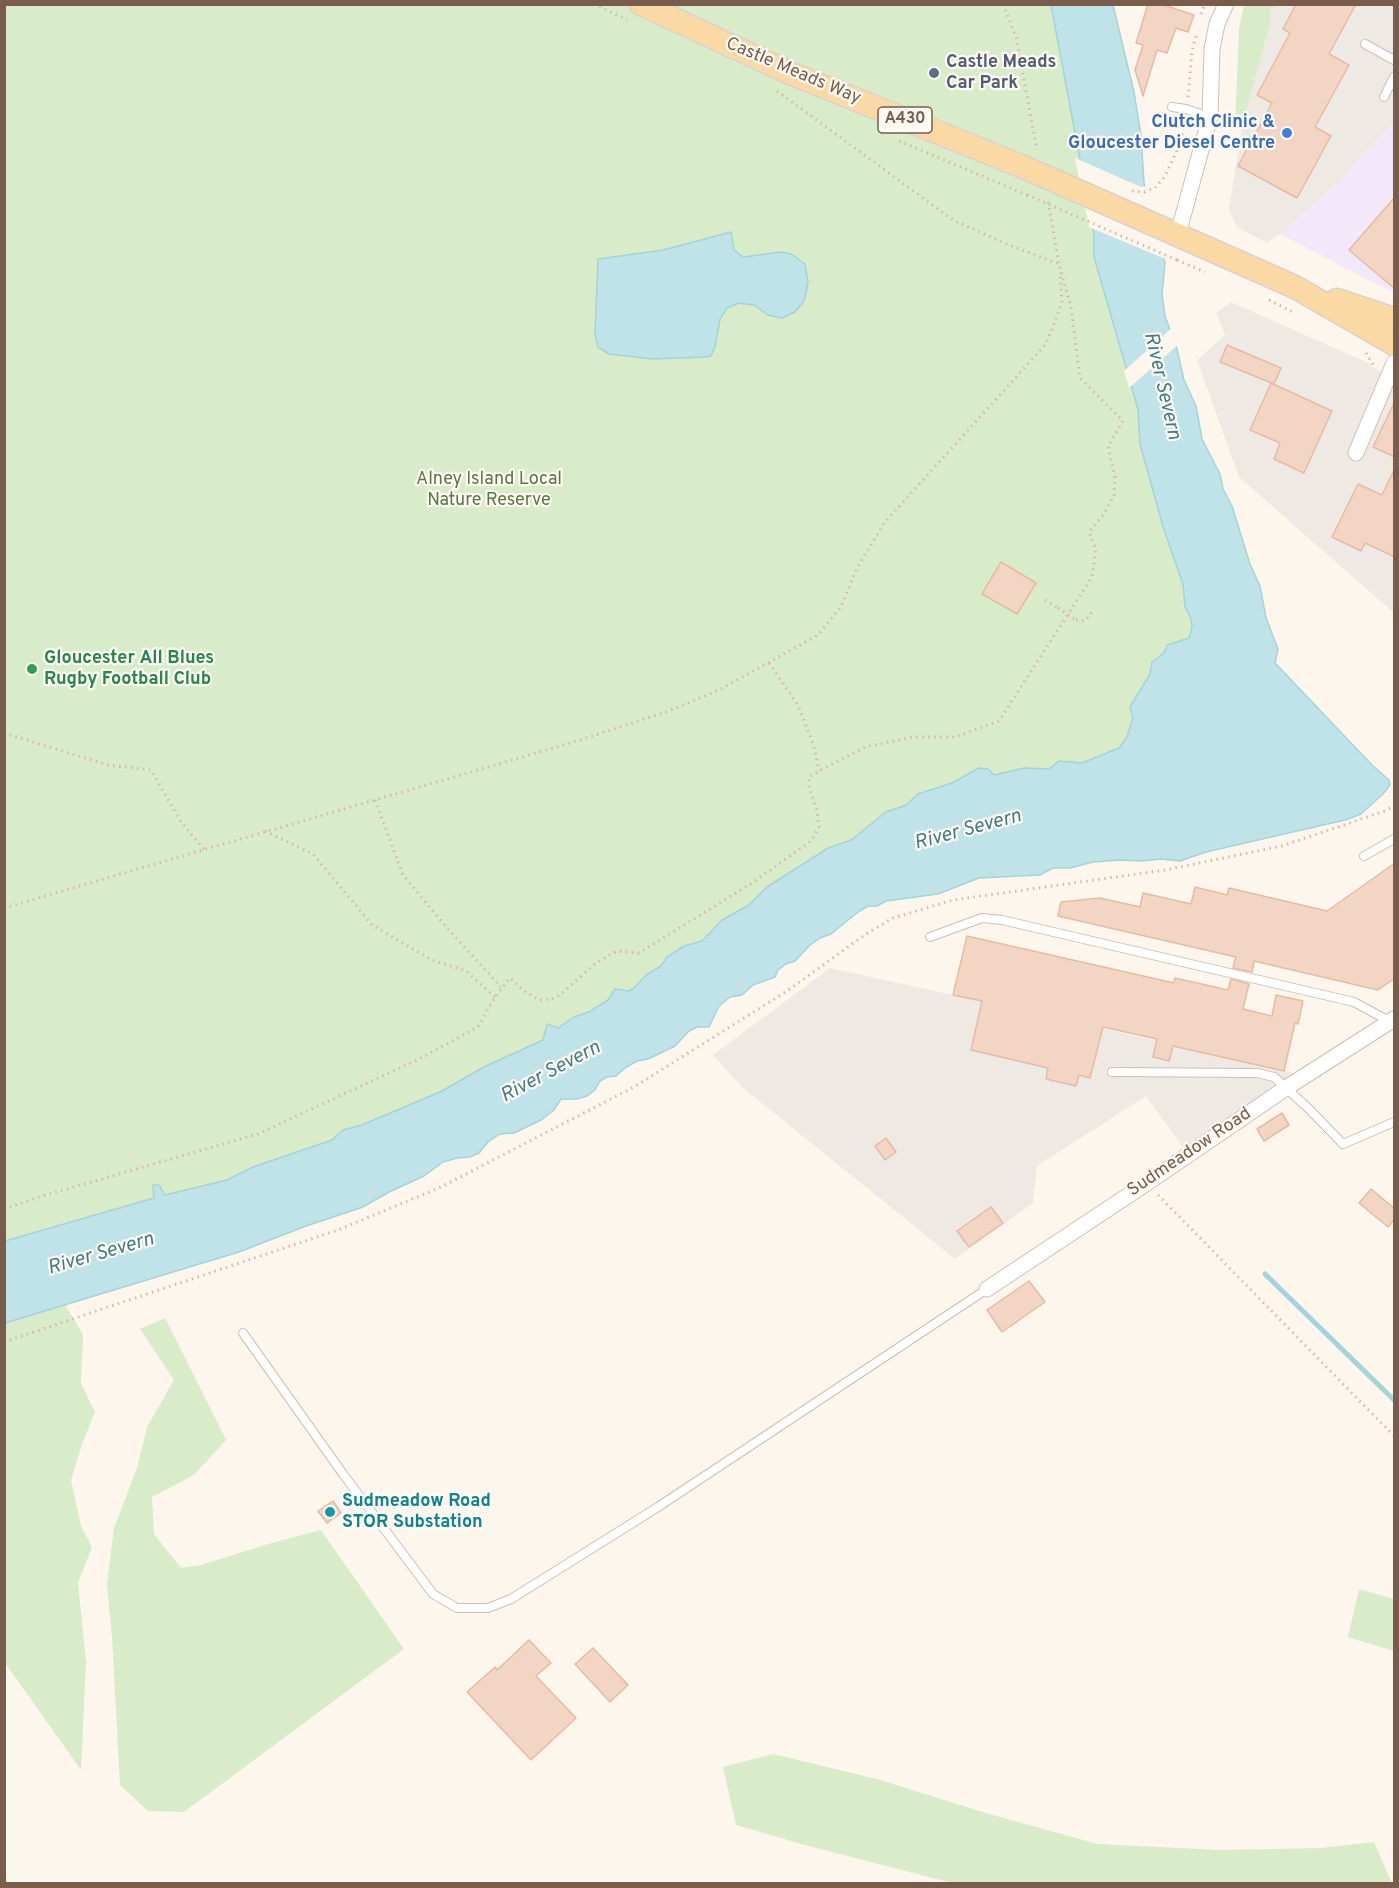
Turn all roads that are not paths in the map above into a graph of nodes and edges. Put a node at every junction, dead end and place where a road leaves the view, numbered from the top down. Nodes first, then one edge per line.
1 (1226, 4) edge
2 (648, 6) edge
3 (1365, 44) dead end
4 (1395, 60) edge
5 (1395, 77) edge
6 (1384, 97) dead end
7 (1172, 108) dead end
8 (1210, 117) junction
9 (1176, 233) junction
10 (1295, 287) junction
11 (1395, 319) edge
12 (1395, 344) edge
13 (1392, 370) edge
14 (1356, 453) dead end
15 (1395, 838) edge
16 (1364, 855) dead end
17 (930, 936) dead end
18 (1392, 1021) edge
19 (1112, 1072) dead end
20 (1286, 1088) junction
21 (1395, 1122) edge
22 (987, 1290) joint
23 (243, 1333) dead end

1 - 8 street
2 - 9 main road, Castle Meads Way / A430, bridge
3 - 4 lane
5 - 6 lane
7 - 8 lane
8 - 9 street
9 - 10 main road, A430
10 - 11 main road, A430
10 - 12 main road
13 - 14 street
15 - 16 lane
17 - 18 lane
18 - 20 street, Sudmeadow Road
19 - 20 lane
20 - 21 lane
20 - 22 street, Sudmeadow Road
22 - 23 lane

